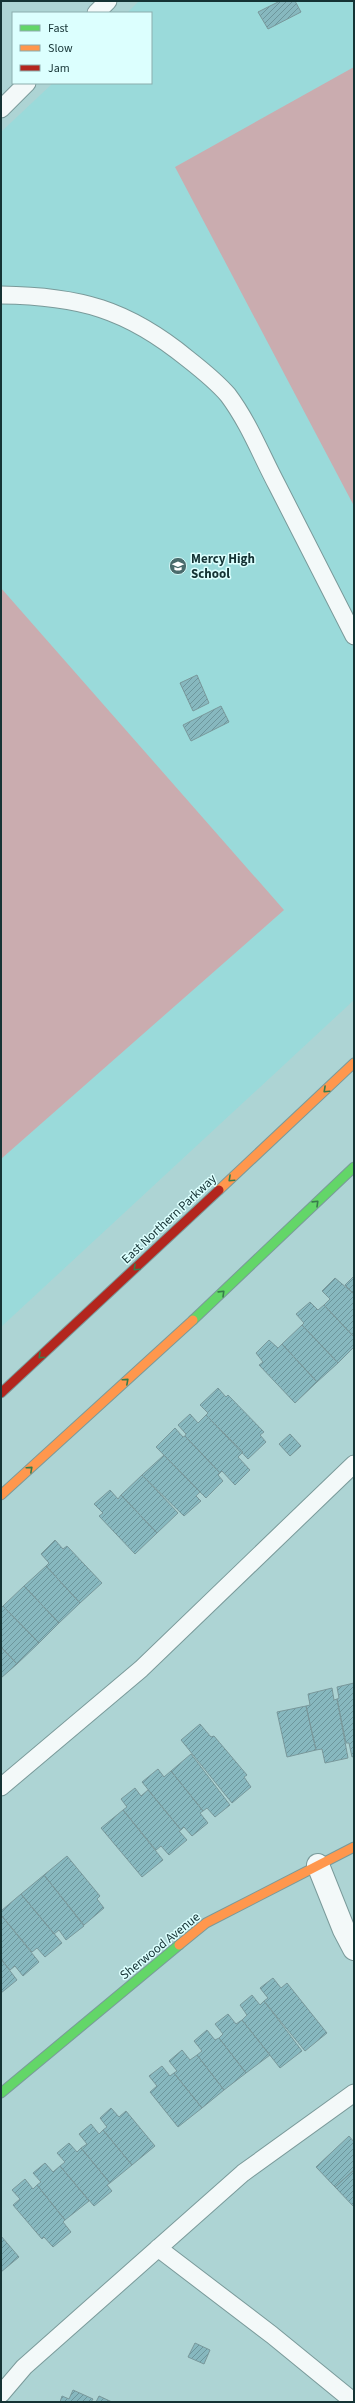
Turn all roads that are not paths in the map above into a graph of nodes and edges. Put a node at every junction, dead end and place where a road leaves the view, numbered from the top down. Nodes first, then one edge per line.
1 (108, 1) edge
2 (97, 12) edge
3 (26, 84) edge
4 (1, 109) edge
5 (1, 295) edge
6 (354, 636) edge
7 (354, 1063) edge
8 (354, 1167) edge
9 (1, 1393) edge
10 (354, 1464) edge
11 (1, 1495) edge
12 (1, 1787) edge
13 (354, 1847) edge
14 (318, 1865) junction
15 (354, 1949) edge
16 (1, 2093) edge
17 (354, 2093) edge
18 (158, 2248) junction
19 (1, 2394) edge
20 (354, 2402) edge

1 - 2 lane
3 - 4 lane
5 - 6 lane
7 -> 9 main road, East Northern Parkway
11 -> 8 main road
10 - 12 lane
13 - 14 main road, Sherwood Avenue
14 - 15 street
14 - 16 main road, Sherwood Avenue
17 - 18 lane
18 - 19 lane
18 - 20 lane

